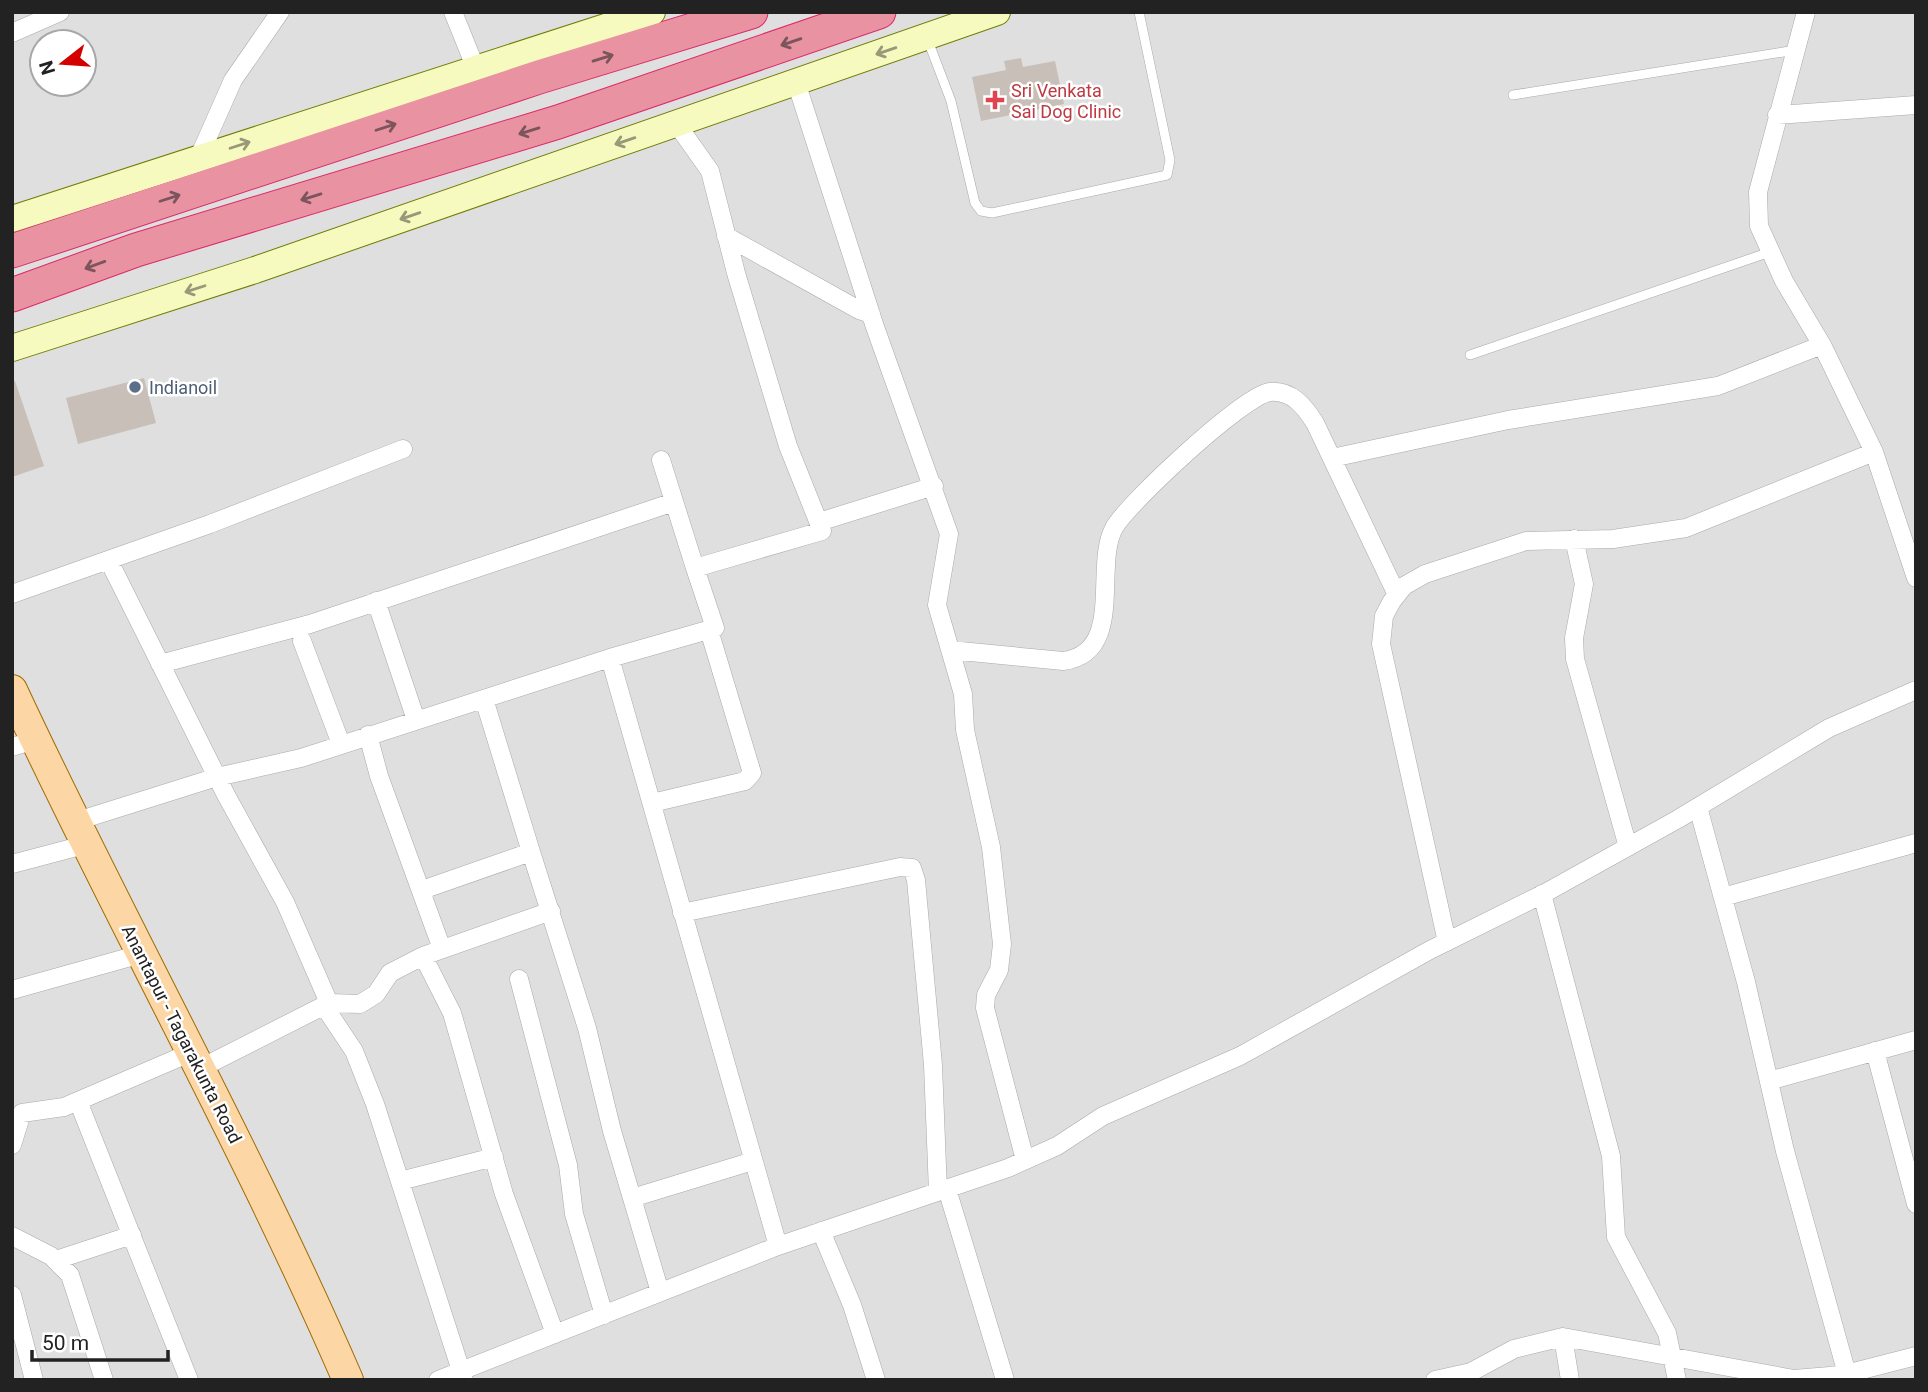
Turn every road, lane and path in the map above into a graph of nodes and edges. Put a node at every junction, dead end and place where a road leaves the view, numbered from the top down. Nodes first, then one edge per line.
1 (60, 12) edge
2 (280, 12) edge
3 (453, 12) edge
4 (652, 12) edge
5 (751, 12) edge
6 (879, 12) edge
7 (997, 12) edge
8 (1139, 12) edge
9 (1806, 12) edge
10 (12, 33) edge
11 (927, 36) junction
12 (1796, 50) junction
13 (476, 69) junction
14 (796, 82) junction
15 (1513, 94) dead end
16 (1916, 105) edge
17 (1777, 115) junction
18 (676, 123) junction
19 (198, 159) junction
20 (12, 219) edge
21 (726, 236) junction
22 (12, 251) edge
23 (1769, 251) junction
24 (12, 295) edge
25 (870, 314) junction
26 (1822, 345) junction
27 (12, 348) edge
28 (1470, 355) dead end
29 (403, 449) dead end
30 (1874, 452) junction
31 (1332, 458) junction
32 (661, 460) dead end
33 (934, 486) junction
34 (674, 502) junction
35 (819, 522) junction
36 (1574, 539) junction
37 (108, 561) junction
38 (695, 568) junction
39 (1916, 578) edge
40 (12, 594) edge
41 (1397, 595) junction
42 (376, 601) junction
43 (709, 630) junction
44 (302, 641) dead end
45 (950, 650) junction
46 (610, 658) junction
47 (160, 664) junction
48 (12, 690) edge
49 (1916, 690) edge
50 (484, 699) junction
51 (416, 720) junction
52 (368, 735) junction
53 (24, 744) edge
54 (341, 744) junction
55 (217, 777) junction
56 (652, 803) junction
57 (1698, 807) junction
58 (79, 834) junction
59 (1916, 843) edge
60 (1628, 847) junction
61 (531, 852) junction
62 (12, 864) edge
63 (422, 890) junction
64 (1542, 894) junction
65 (1723, 897) junction
66 (551, 911) junction
67 (682, 913) junction
68 (1447, 942) junction
69 (442, 949) junction
70 (141, 954) junction
71 (423, 956) junction
72 (519, 979) dead end
73 (12, 990) edge
74 (327, 1005) junction
75 (1916, 1040) edge
76 (1875, 1051) junction
77 (197, 1060) junction
78 (1769, 1081) junction
79 (78, 1101) junction
80 (17, 1114) edge
81 (12, 1145) edge
82 (494, 1157) junction
83 (1025, 1160) junction
84 (753, 1161) junction
85 (400, 1181) junction
86 (942, 1190) junction
87 (632, 1198) junction
88 (1916, 1204) edge
89 (821, 1231) junction
90 (132, 1235) junction
91 (12, 1236) edge
92 (778, 1246) junction
93 (56, 1260) junction
94 (660, 1292) junction
95 (12, 1295) edge
96 (604, 1315) junction
97 (555, 1334) junction
98 (1563, 1337) junction
99 (1673, 1356) junction
100 (1916, 1356) edge
101 (1847, 1374) junction
102 (462, 1376) edge
103 (1472, 1376) edge
104 (340, 1377) edge
105 (34, 1380) edge
106 (104, 1380) edge
107 (189, 1380) edge
108 (439, 1380) edge
109 (876, 1380) edge
110 (1005, 1380) edge
111 (1435, 1380) edge
112 (1570, 1380) edge
113 (1677, 1380) edge

1 - 10 street
2 - 19 street
3 - 13 street
4 - 13 street
22 -> 5 highway
6 -> 24 highway
7 - 11 street
8 - 11 lane
9 - 12 street
11 -> 14 street
12 - 15 lane
12 - 17 street
19 -> 13 street
14 - 18 street
14 - 25 street
16 - 17 street
17 - 23 street
18 - 21 street
18 -> 27 street
19 - 20 street
21 - 25 street
21 - 35 street
23 - 26 street
23 - 28 lane
25 - 33 street
26 - 30 street
26 - 31 street
29 - 37 street
30 - 36 street
30 - 39 street
31 - 41 street
31 - 45 street
32 - 34 street
33 - 35 street
33 - 45 street
34 - 38 street
34 - 42 street
35 - 38 street
36 - 41 street
36 - 60 street
37 - 40 street
37 - 47 street
38 - 43 street
41 - 68 street
42 - 47 street
42 - 51 street
43 - 46 street
43 - 56 street
44 - 54 street
45 - 83 street
46 - 50 street
46 - 56 street
47 - 55 street
48 - 53 main road, Anantapur - Tagarakunta Road
49 - 57 street
50 - 51 street
50 - 61 street
51 - 52 street
52 - 54 street
52 - 63 street
53 - 58 main road, Anantapur - Tagarakunta Road
54 - 55 street
55 - 58 street
55 - 74 street
56 - 67 street
57 - 60 street
57 - 65 street
58 - 62 street
58 - 70 main road, Anantapur - Tagarakunta Road
59 - 65 street
60 - 64 street
61 - 63 street
61 - 66 street
63 - 69 street
64 - 68 street
64 - 99 street
65 - 78 street
66 - 69 street
66 - 87 street
67 - 84 street
67 - 86 street
68 - 83 street
69 - 71 street
70 - 73 street
70 - 77 main road, Anantapur - Tagarakunta Road
71 - 74 street
71 - 82 street
72 - 96 street
74 - 77 street
74 - 85 street
75 - 76 street
76 - 78 street
76 - 88 street
77 - 79 street
77 - 104 main road, Anantapur - Tagarakunta Road
78 - 101 street
79 - 80 street
79 - 90 street
80 - 81 street
82 - 85 street
82 - 97 street
83 - 86 street
84 - 87 street
84 - 92 street
85 - 102 street
86 - 89 street
86 - 110 street
87 - 94 street
89 - 92 street
89 - 109 street
90 - 93 street
90 - 107 street
91 - 93 street
92 - 94 street
93 - 106 street
94 - 96 street
95 - 105 street
96 - 97 street
97 - 102 street
98 - 99 street
98 - 103 street
98 - 112 street
99 - 101 street
99 - 113 street
100 - 101 street
102 - 108 street
103 - 111 street

